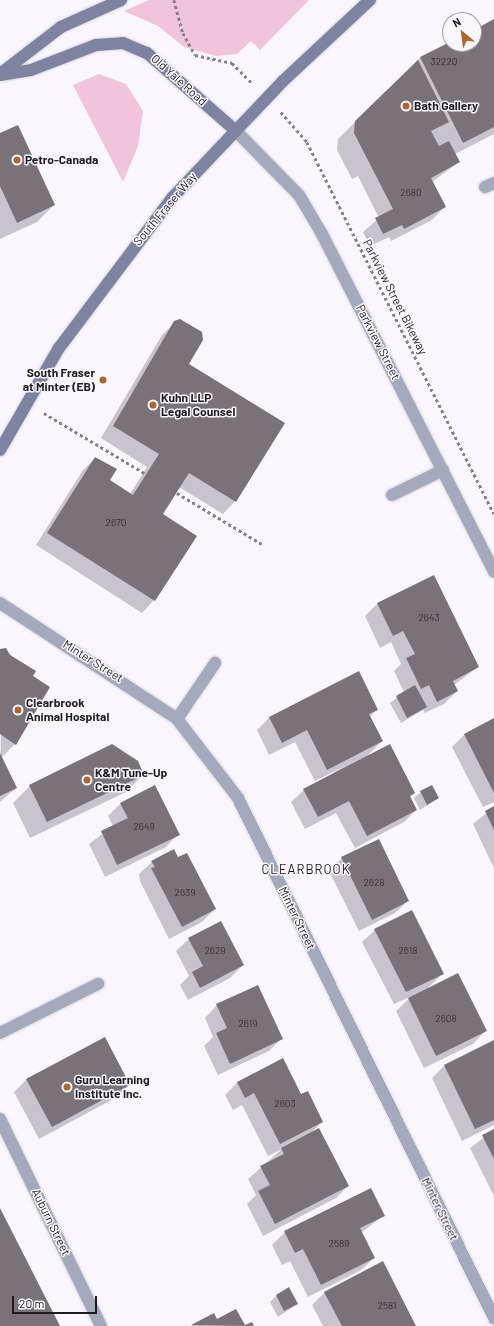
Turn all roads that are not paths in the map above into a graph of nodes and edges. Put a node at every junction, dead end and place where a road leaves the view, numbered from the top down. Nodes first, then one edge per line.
1 (121, 0) edge
2 (370, 0) edge
3 (0, 75) edge
4 (236, 131) junction
5 (0, 450) edge
6 (443, 470) junction
7 (392, 495) dead end
8 (494, 572) edge
9 (0, 603) edge
10 (215, 663) dead end
11 (177, 719) junction
12 (98, 984) dead end
13 (0, 1033) edge
14 (0, 1119) edge
15 (494, 1318) edge
16 (101, 1326) edge

1 - 3 main road, Old Yale Road
2 - 4 main road, South Fraser Way
3 - 4 main road, Old Yale Road
4 - 5 main road, South Fraser Way
4 - 6 street, Parkview Street
6 - 7 street
6 - 8 street, Parkview Street
9 - 11 street, Minter Street
10 - 11 street
11 - 15 street, Minter Street
12 - 13 street
14 - 16 street, Auburn Street

